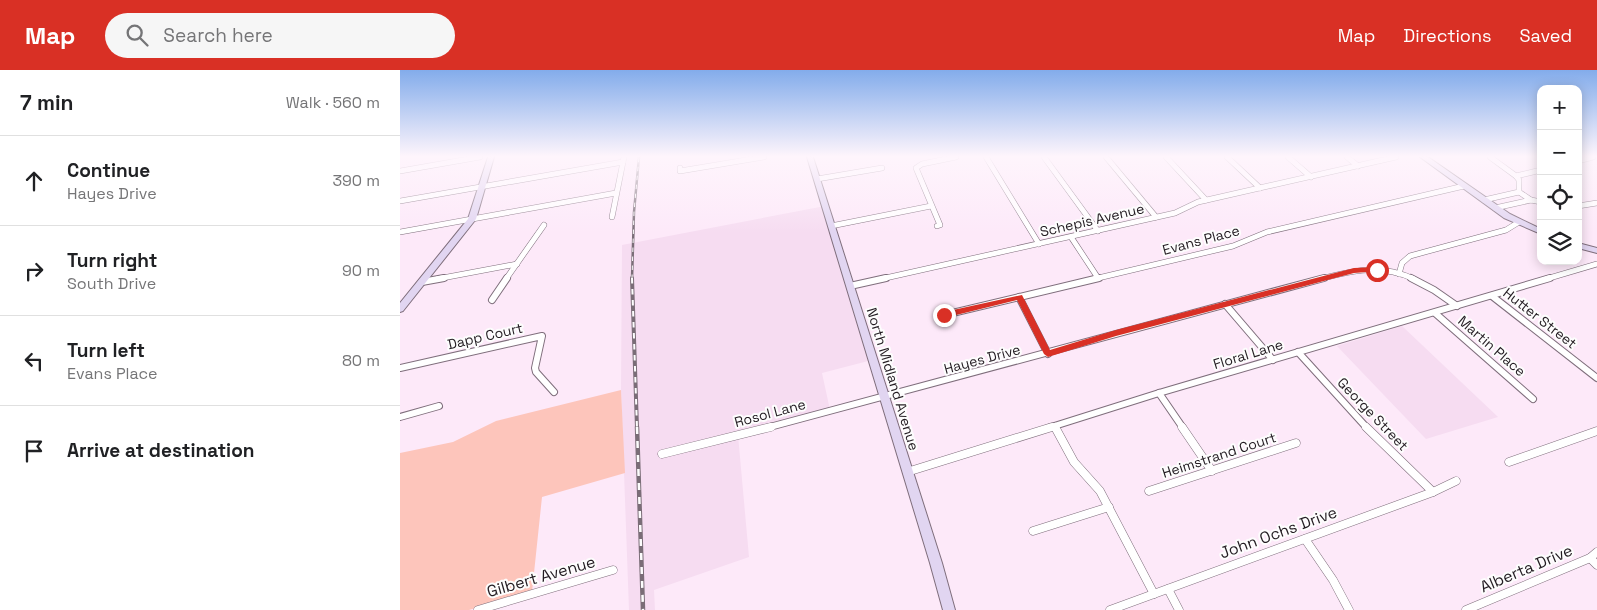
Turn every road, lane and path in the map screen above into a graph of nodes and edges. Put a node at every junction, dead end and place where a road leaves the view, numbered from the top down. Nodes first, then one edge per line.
1 (483, 182) edge
2 (507, 182) edge
3 (618, 182) edge
4 (818, 182) edge
5 (922, 182) edge
6 (1001, 182) edge
7 (1062, 182) edge
8 (1127, 182) edge
9 (1189, 182) edge
10 (1254, 182) edge
11 (1287, 182) edge
12 (1458, 182) edge
13 (1519, 182) edge
14 (1464, 186) junction
15 (482, 187) junction
16 (1260, 188) junction
17 (1518, 192) junction
18 (616, 193) junction
19 (1206, 200) junction
20 (1484, 200) junction
21 (1531, 200) junction
22 (400, 201) edge
23 (1537, 201) edge
24 (1597, 203) edge
25 (1582, 205) edge
26 (931, 206) junction
27 (1495, 208) junction
28 (612, 217) dead end
29 (1156, 217) junction
30 (472, 219) junction
31 (1519, 222) junction
32 (544, 225) dead end
33 (831, 226) junction
34 (937, 226) dead end
35 (1537, 230) edge
36 (1098, 231) junction
37 (400, 232) edge
38 (1071, 237) junction
39 (1039, 244) junction
40 (1582, 245) edge
41 (1597, 251) edge
42 (517, 264) junction
43 (1597, 264) edge
44 (1399, 274) junction
45 (1098, 278) junction
46 (422, 282) junction
47 (850, 286) junction
48 (1492, 296) junction
49 (1019, 297) junction
50 (492, 300) dead end
51 (1225, 304) junction
52 (1457, 306) junction
53 (400, 309) edge
54 (1435, 313) junction
55 (944, 315) dead end
56 (1298, 352) junction
57 (1048, 354) junction
58 (1273, 360) junction
59 (400, 368) edge
60 (1597, 378) edge
61 (554, 392) dead end
62 (1159, 393) junction
63 (884, 398) junction
64 (1533, 399) dead end
65 (439, 406) dead end
66 (400, 416) edge
67 (1055, 427) junction
68 (1597, 431) edge
69 (1296, 443) dead end
70 (662, 454) dead end
71 (1509, 462) dead end
72 (1212, 471) junction
73 (907, 472) junction
74 (1456, 481) dead end
75 (1149, 492) dead end
76 (1433, 492) junction
77 (1109, 507) junction
78 (1033, 531) dead end
79 (1305, 538) junction
80 (1593, 555) edge
81 (1597, 565) edge
82 (613, 570) dead end
83 (1168, 589) junction
84 (1154, 594) junction
85 (478, 610) edge
86 (949, 610) edge
87 (1110, 610) edge
88 (1179, 610) edge
89 (1349, 610) edge
90 (1466, 610) edge

1 - 15 street
2 - 15 street
3 - 18 street
4 - 33 street, North Midland Avenue
5 - 26 street
6 - 39 street
7 - 36 street
8 - 29 street
9 - 19 street
10 - 16 street
11 - 16 street, Schepis Avenue
12 - 14 street
13 - 17 street
14 - 20 street
14 - 45 street, Evans Place
15 - 22 street
15 - 30 street
16 - 19 street, Schepis Avenue
17 - 20 street
17 - 21 street
18 - 28 street
18 - 30 street
19 - 29 street, Schepis Avenue
20 - 27 street
21 - 23 street
21 - 27 street
24 - 25 street
26 - 33 street
26 - 34 street
27 - 31 street
29 - 36 street, Schepis Avenue
30 - 37 street
30 - 46 street
31 - 35 street
31 - 44 street
32 - 42 street
33 - 47 street, North Midland Avenue
36 - 38 street, Schepis Avenue
38 - 39 street, Schepis Avenue
38 - 45 street
39 - 47 street, Schepis Avenue
40 - 41 street
42 - 46 street
42 - 50 street
43 - 48 street, Floral Lane
44 - 51 street, Hayes Drive
44 - 52 street, Hayes Drive
45 - 49 street, Evans Place
46 - 53 street
47 - 63 street, North Midland Avenue
48 - 52 street, Floral Lane
48 - 60 street, Hutter Street
49 - 55 street, Evans Place
49 - 57 street
51 - 57 street, Hayes Drive
51 - 58 street
52 - 54 street, Floral Lane
54 - 56 street, Floral Lane
54 - 64 street, Martin Place
56 - 58 street, Floral Lane
56 - 76 street, George Street
57 - 63 street, Hayes Drive
58 - 62 street, Floral Lane
59 - 61 street, Dapp Court
62 - 67 street, Floral Lane
62 - 72 street
63 - 70 street, Rosol Lane
63 - 73 street, North Midland Avenue
65 - 66 street
67 - 73 street, Floral Lane
67 - 77 street
68 - 71 street
69 - 72 street, Heimstrand Court
72 - 75 street, Heimstrand Court
73 - 86 street, North Midland Avenue
74 - 76 street, John Ochs Drive
76 - 79 street, John Ochs Drive
77 - 78 street
77 - 84 street
79 - 83 street, John Ochs Drive
79 - 89 street
80 - 81 street
80 - 90 street, Alberta Drive
82 - 85 street, Gilbert Avenue
83 - 84 street, John Ochs Drive
83 - 88 street
84 - 87 street, John Ochs Drive

